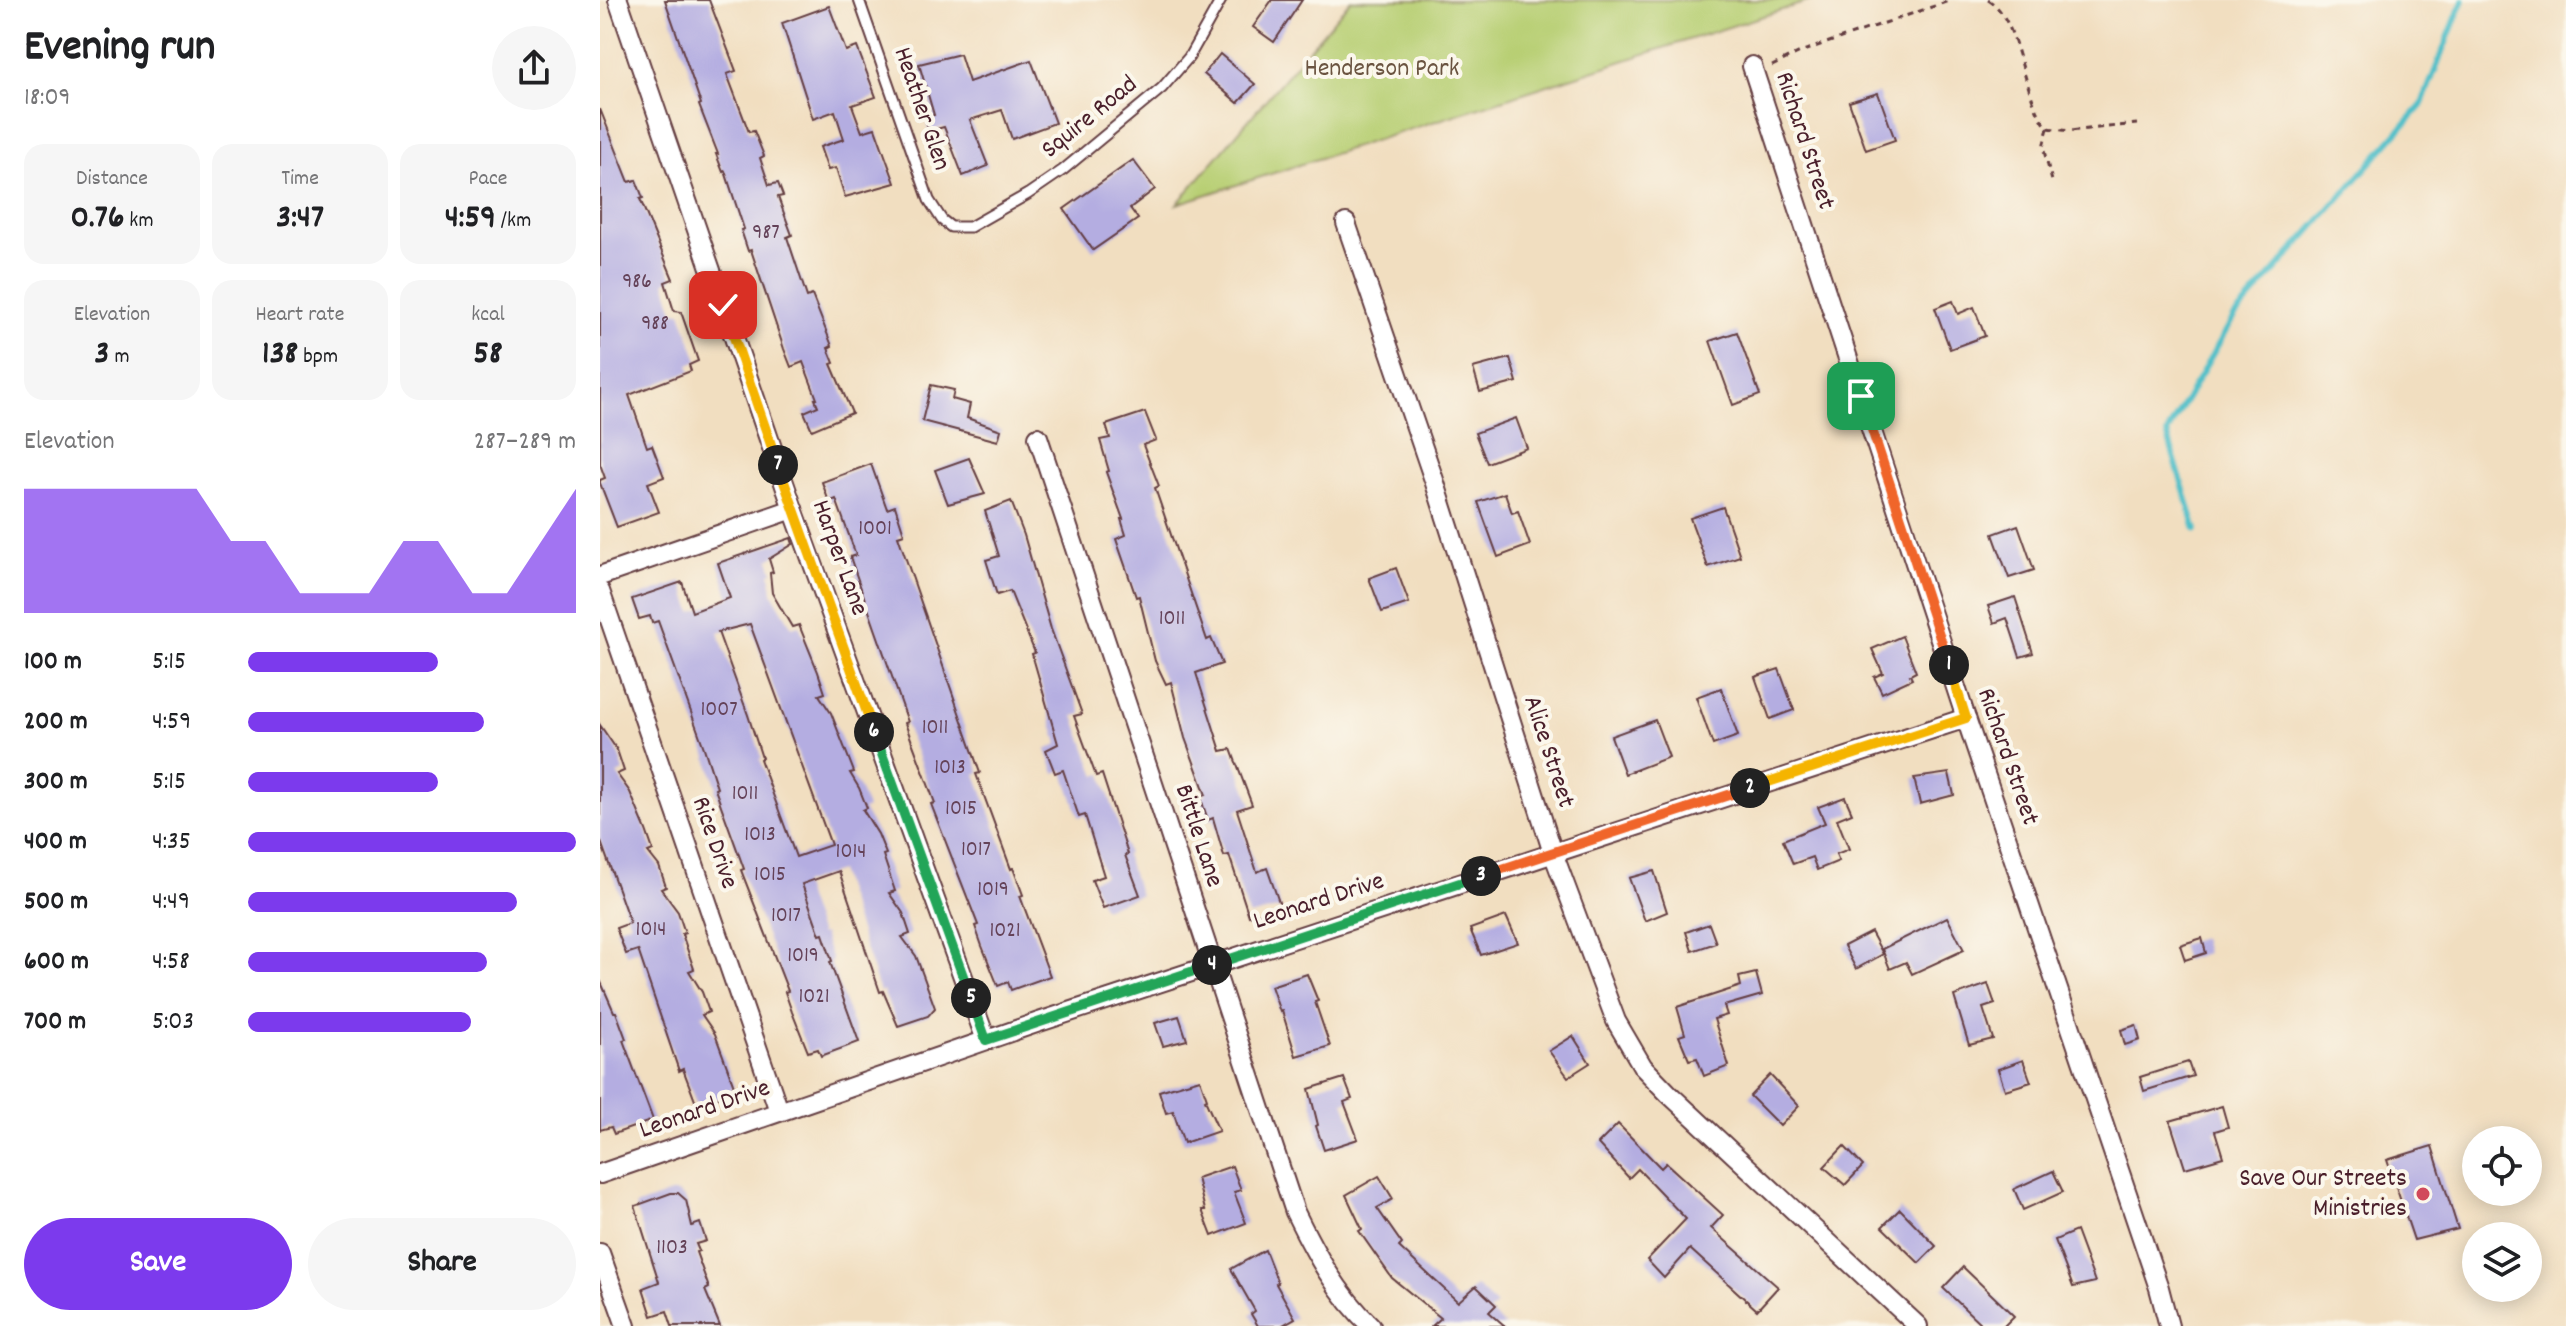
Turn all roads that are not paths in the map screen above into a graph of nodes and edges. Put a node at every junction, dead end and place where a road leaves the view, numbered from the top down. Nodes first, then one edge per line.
1 (618, 0) edge
2 (859, 0) edge
3 (1221, 0) edge
4 (1753, 70) road end
5 (1346, 223) dead end
6 (951, 227) joint
7 (1038, 437) dead end
8 (793, 509) junction
9 (600, 576) edge
10 (600, 591) edge
11 (1966, 718) junction
12 (1553, 853) junction
13 (1214, 964) junction
14 (986, 1040) junction
15 (779, 1111) junction
16 (600, 1174) edge
17 (600, 1253) edge
18 (626, 1326) edge
19 (1371, 1326) edge
20 (1918, 1326) edge
21 (2169, 1326) edge

1 - 8 street, Harper Lane
2 - 6 lane, Heather Glen
3 - 6 lane, Squire Road
4 - 11 street, Richard Street
5 - 12 street, Alice Street
7 - 13 street, Bittle Lane
8 - 9 street
8 - 14 street, Harper Lane
10 - 15 street, Rice Drive
11 - 12 street, Leonard Drive
11 - 21 street, Richard Street
12 - 13 street, Leonard Drive
12 - 20 street, Alice Street
13 - 14 street, Leonard Drive
13 - 19 street, Bittle Lane
14 - 15 street, Leonard Drive
15 - 16 street, Leonard Drive
17 - 18 street

